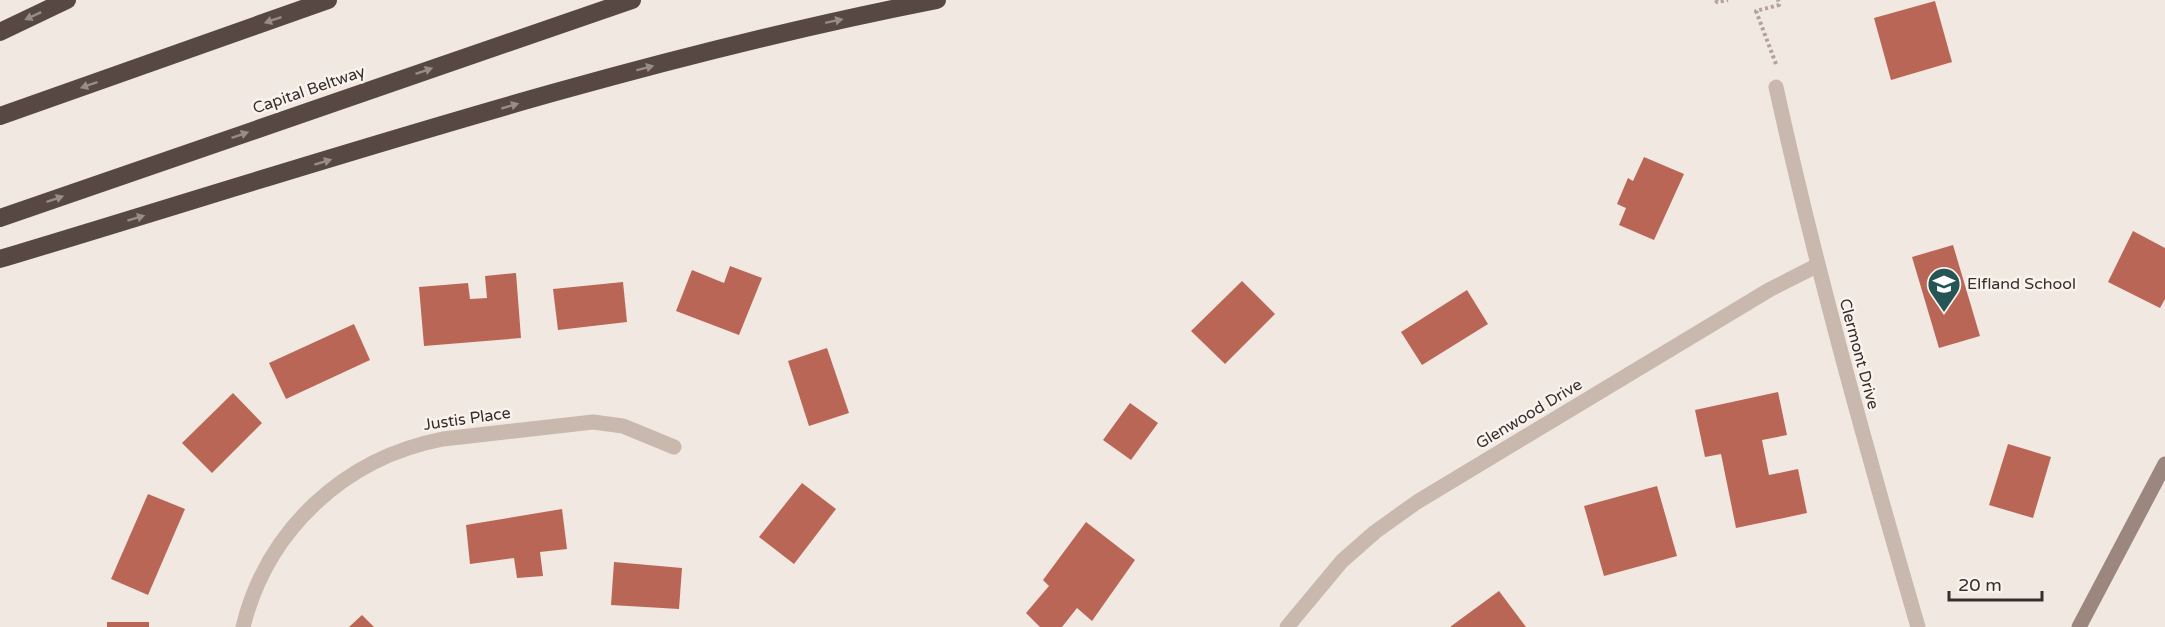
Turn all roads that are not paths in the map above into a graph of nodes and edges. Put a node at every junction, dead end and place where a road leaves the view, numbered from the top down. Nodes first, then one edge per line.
1 (67, 0) edge
2 (328, 0) edge
3 (632, 0) edge
4 (937, 0) edge
5 (0, 32) edge
6 (1776, 87) road end
7 (0, 116) edge
8 (0, 218) edge
9 (0, 259) edge
10 (1816, 266) junction
11 (674, 447) dead end
12 (2165, 464) edge
13 (243, 627) edge
14 (1287, 627) edge
15 (1918, 627) edge
16 (2079, 627) edge

1 -> 5 highway
2 -> 7 highway
8 -> 3 highway, Capital Beltway
9 -> 4 highway
6 - 10 street, Clermont Drive
10 - 14 street, Glenwood Drive
10 - 15 street, Clermont Drive
11 - 13 street, Justis Place
12 - 16 street

